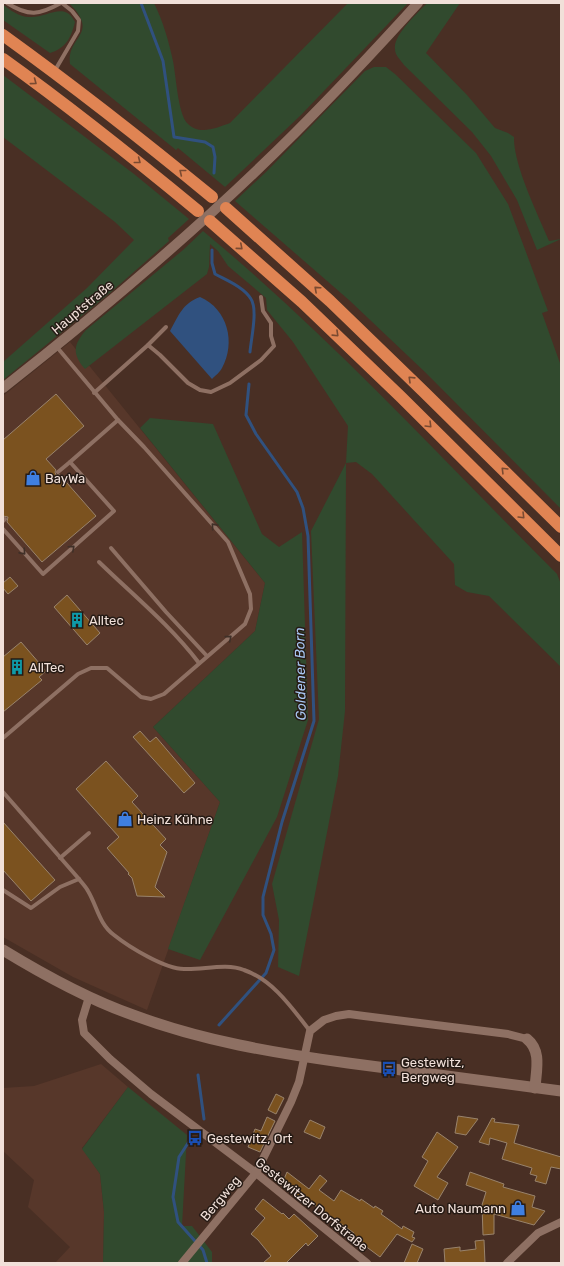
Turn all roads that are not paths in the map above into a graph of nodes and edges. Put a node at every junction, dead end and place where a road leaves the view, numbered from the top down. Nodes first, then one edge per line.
1 (7, 3) edge
2 (61, 3) edge
3 (418, 3) edge
4 (3, 36) edge
5 (3, 59) edge
6 (54, 72) junction
7 (212, 196) dead end
8 (226, 208) dead end
9 (198, 211) dead end
10 (210, 221) dead end
11 (261, 297) dead end
12 (166, 327) dead end
13 (148, 345) junction
14 (56, 346) junction
15 (3, 388) edge
16 (94, 393) junction
17 (118, 420) junction
18 (70, 462) junction
19 (58, 472) dead end
20 (561, 527) edge
21 (3, 529) edge
22 (111, 548) dead end
23 (561, 556) edge
24 (99, 562) dead end
25 (207, 656) junction
26 (199, 663) junction
27 (3, 738) edge
28 (3, 792) edge
29 (90, 832) dead end
30 (60, 858) junction
31 (79, 879) junction
32 (3, 890) edge
33 (3, 950) edge
34 (89, 998) junction
35 (310, 1031) junction
36 (527, 1039) joint
37 (535, 1088) junction
38 (561, 1091) edge
39 (256, 1174) junction
40 (561, 1222) edge
41 (182, 1263) edge
42 (367, 1263) edge
43 (507, 1263) edge

1 - 2 lane
2 - 6 lane
3 - 14 street, Hauptstraße
4 - 6 highway
5 -> 9 highway
7 -> 6 highway
20 -> 8 highway
10 -> 23 highway
11 - 13 lane
12 - 13 lane
13 - 16 lane
14 - 15 street, Hauptstraße
14 - 16 lane
16 - 17 lane
17 - 18 lane
25 -> 17 lane
18 - 19 lane
21 -> 18 lane
22 - 25 lane
24 - 26 lane
25 - 26 lane
26 - 27 lane
28 - 30 lane
29 - 30 lane
30 - 31 lane
31 - 32 lane
31 - 35 lane
33 - 34 main road
34 - 37 main road
34 - 39 street, Gestewitzer Dorfstraße
35 - 36 street
35 - 39 street, Bergweg
36 - 37 main road
37 - 38 main road
39 - 41 street, Bergweg
39 - 42 street, Gestewitzer Dorfstraße
40 - 43 street

